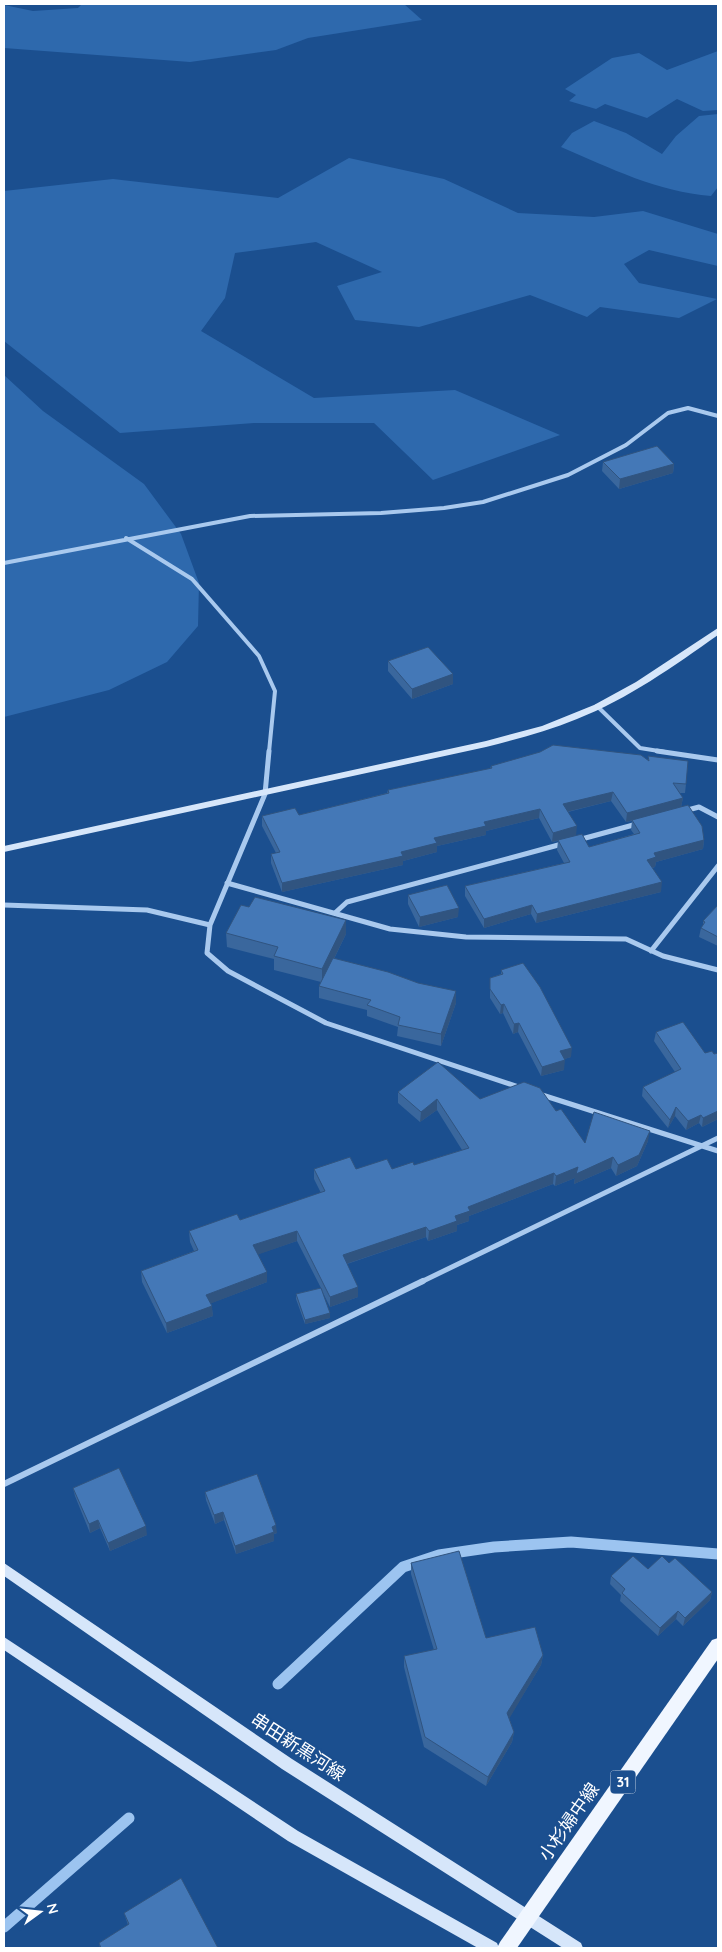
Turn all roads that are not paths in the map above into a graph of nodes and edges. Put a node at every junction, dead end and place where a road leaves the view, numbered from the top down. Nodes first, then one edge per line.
1 (718, 416) edge
2 (126, 538) junction
3 (4, 563) edge
4 (718, 630) edge
5 (597, 706) junction
6 (718, 760) edge
7 (265, 794) junction
8 (680, 812) edge
9 (718, 817) edge
10 (642, 823) edge
11 (576, 840) edge
12 (566, 843) edge
13 (4, 850) edge
14 (718, 866) edge
15 (228, 883) junction
16 (4, 905) edge
17 (335, 913) junction
18 (210, 925) junction
19 (651, 950) junction
20 (718, 970) edge
21 (521, 1088) edge
22 (531, 1091) edge
23 (718, 1138) edge
24 (700, 1148) junction
25 (718, 1150) edge
26 (4, 1484) edge
27 (4, 1569) edge
28 (4, 1643) edge
29 (718, 1646) edge
30 (529, 1918) junction
31 (492, 1948) edge
32 (506, 1948) edge
33 (576, 1948) edge

1 - 2 street
2 - 3 street
2 - 7 street
4 - 5 main road
5 - 6 street
5 - 7 main road
7 - 13 main road
7 - 15 street
8 - 9 street
10 - 11 street
12 - 17 street
14 - 19 street
15 - 17 street
15 - 18 street
16 - 18 street
17 - 19 street
18 - 21 street
19 - 20 street
22 - 24 street
23 - 24 street
24 - 25 street
24 - 26 street
27 - 30 main road, 串田新黒河線
28 - 31 main road
29 - 30 main road, 小杉婦中線 / 31
30 - 32 main road, 小杉婦中線 / 31
30 - 33 main road, 串田新黒河線

